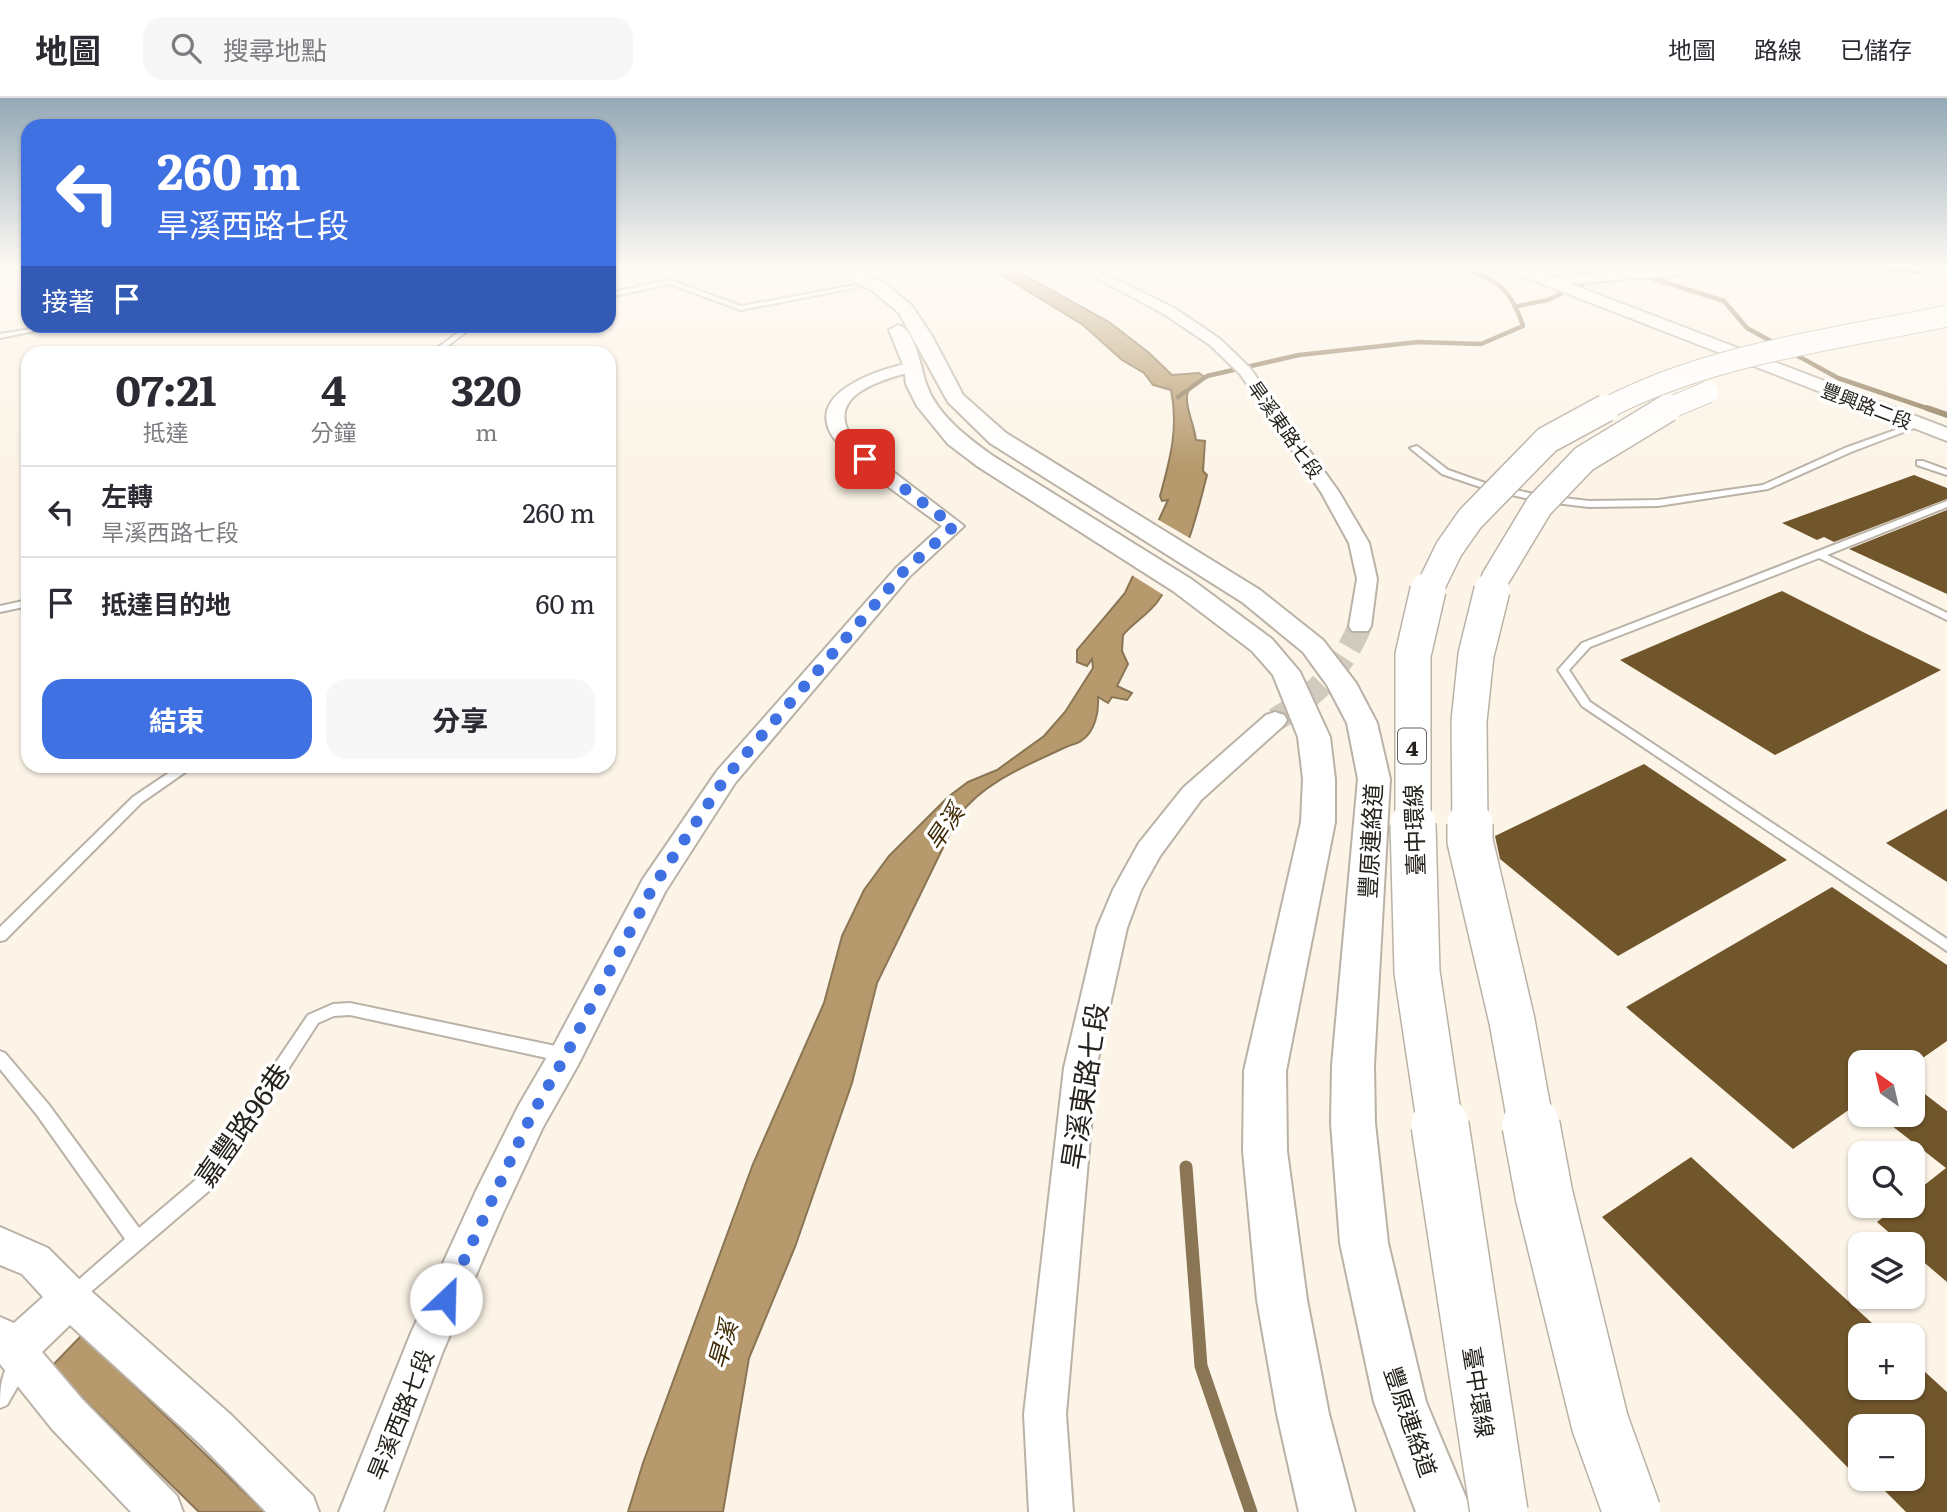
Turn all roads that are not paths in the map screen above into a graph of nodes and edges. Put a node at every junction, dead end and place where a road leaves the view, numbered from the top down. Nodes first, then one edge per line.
1 (460, 334) edge
2 (902, 334) edge
3 (922, 334) edge
4 (1203, 334) edge
5 (1687, 334) edge
6 (1861, 334) edge
7 (1947, 337) edge
8 (443, 346) edge
9 (925, 367) junction
10 (1918, 425) junction
11 (1947, 435) edge
12 (1414, 448) dead end
13 (1920, 463) dead end
14 (1947, 473) edge
15 (1947, 504) edge
16 (1819, 555) junction
17 (21, 604) edge
18 (0, 609) edge
19 (1947, 617) edge
20 (1360, 626) tunnel mouth
21 (1277, 636) junction
22 (1275, 720) tunnel mouth
23 (178, 773) edge
24 (0, 936) edge
25 (1947, 946) edge
26 (566, 1055) junction
27 (0, 1058) edge
28 (137, 1241) junction
29 (0, 1246) edge
30 (71, 1298) junction
31 (12, 1350) edge
32 (0, 1398) edge
33 (161, 1512) edge
34 (297, 1512) edge
35 (361, 1512) edge
36 (1051, 1512) edge
37 (1327, 1512) edge
38 (1444, 1512) edge
39 (1499, 1512) edge
40 (1632, 1512) edge

1 - 8 lane
2 - 9 street
3 - 9 street
4 - 20 street, 旱溪東路七段
5 - 10 street, 豐興路二段
6 - 39 highway, 臺中環線 / 4, bridge
7 - 40 highway, bridge
9 - 21 street, 豐原連絡道
9 - 21 street, 豐原連絡道
9 - 26 street, 旱溪西路七段
10 - 11 street, 豐興路二段
10 - 12 lane
13 - 14 lane
15 - 16 lane
16 - 19 lane
16 - 25 lane
17 - 18 lane
21 - 37 street, 豐原連絡道
21 - 38 street, 豐原連絡道
22 - 36 street, 旱溪東路七段
23 - 24 lane
26 - 28 lane, 嘉豐路96巷
26 - 35 street, 旱溪西路七段
27 - 28 lane
28 - 30 lane, 嘉豐路96巷
29 - 30 street
30 - 31 street
30 - 34 street
31 - 32 lane
31 - 33 street

